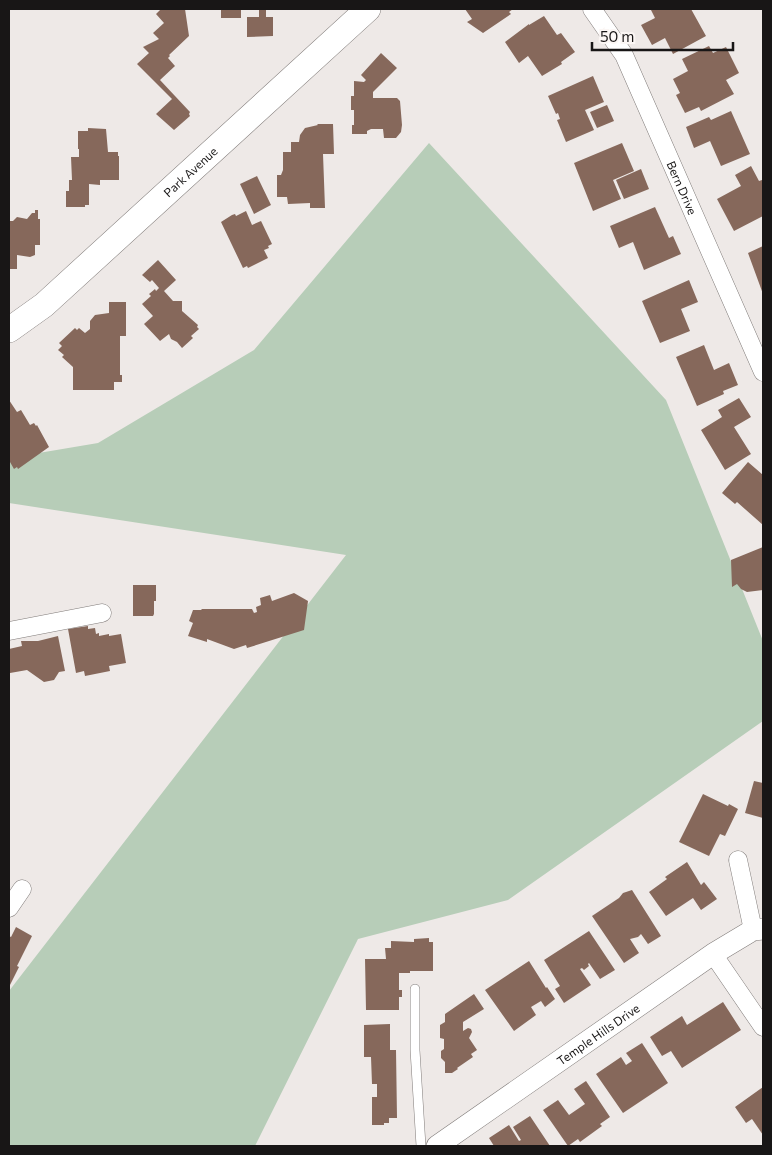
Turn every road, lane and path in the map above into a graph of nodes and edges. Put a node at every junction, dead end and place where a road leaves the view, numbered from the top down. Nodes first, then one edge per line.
1 (368, 9) edge
2 (592, 9) edge
3 (9, 330) edge
4 (763, 372) edge
5 (102, 613) dead end
6 (9, 631) edge
7 (738, 860) dead end
8 (22, 889) dead end
9 (9, 908) edge
10 (758, 929) edge
11 (713, 954) junction
12 (415, 989) dead end
13 (763, 1027) edge
14 (420, 1146) edge
15 (437, 1146) edge

1 - 3 main road, Park Avenue
2 - 4 street, Bern Drive
5 - 6 street
7 - 10 street
8 - 9 street
10 - 11 street, Temple Hills Drive
11 - 13 street
11 - 15 street, Temple Hills Drive
12 - 14 lane

